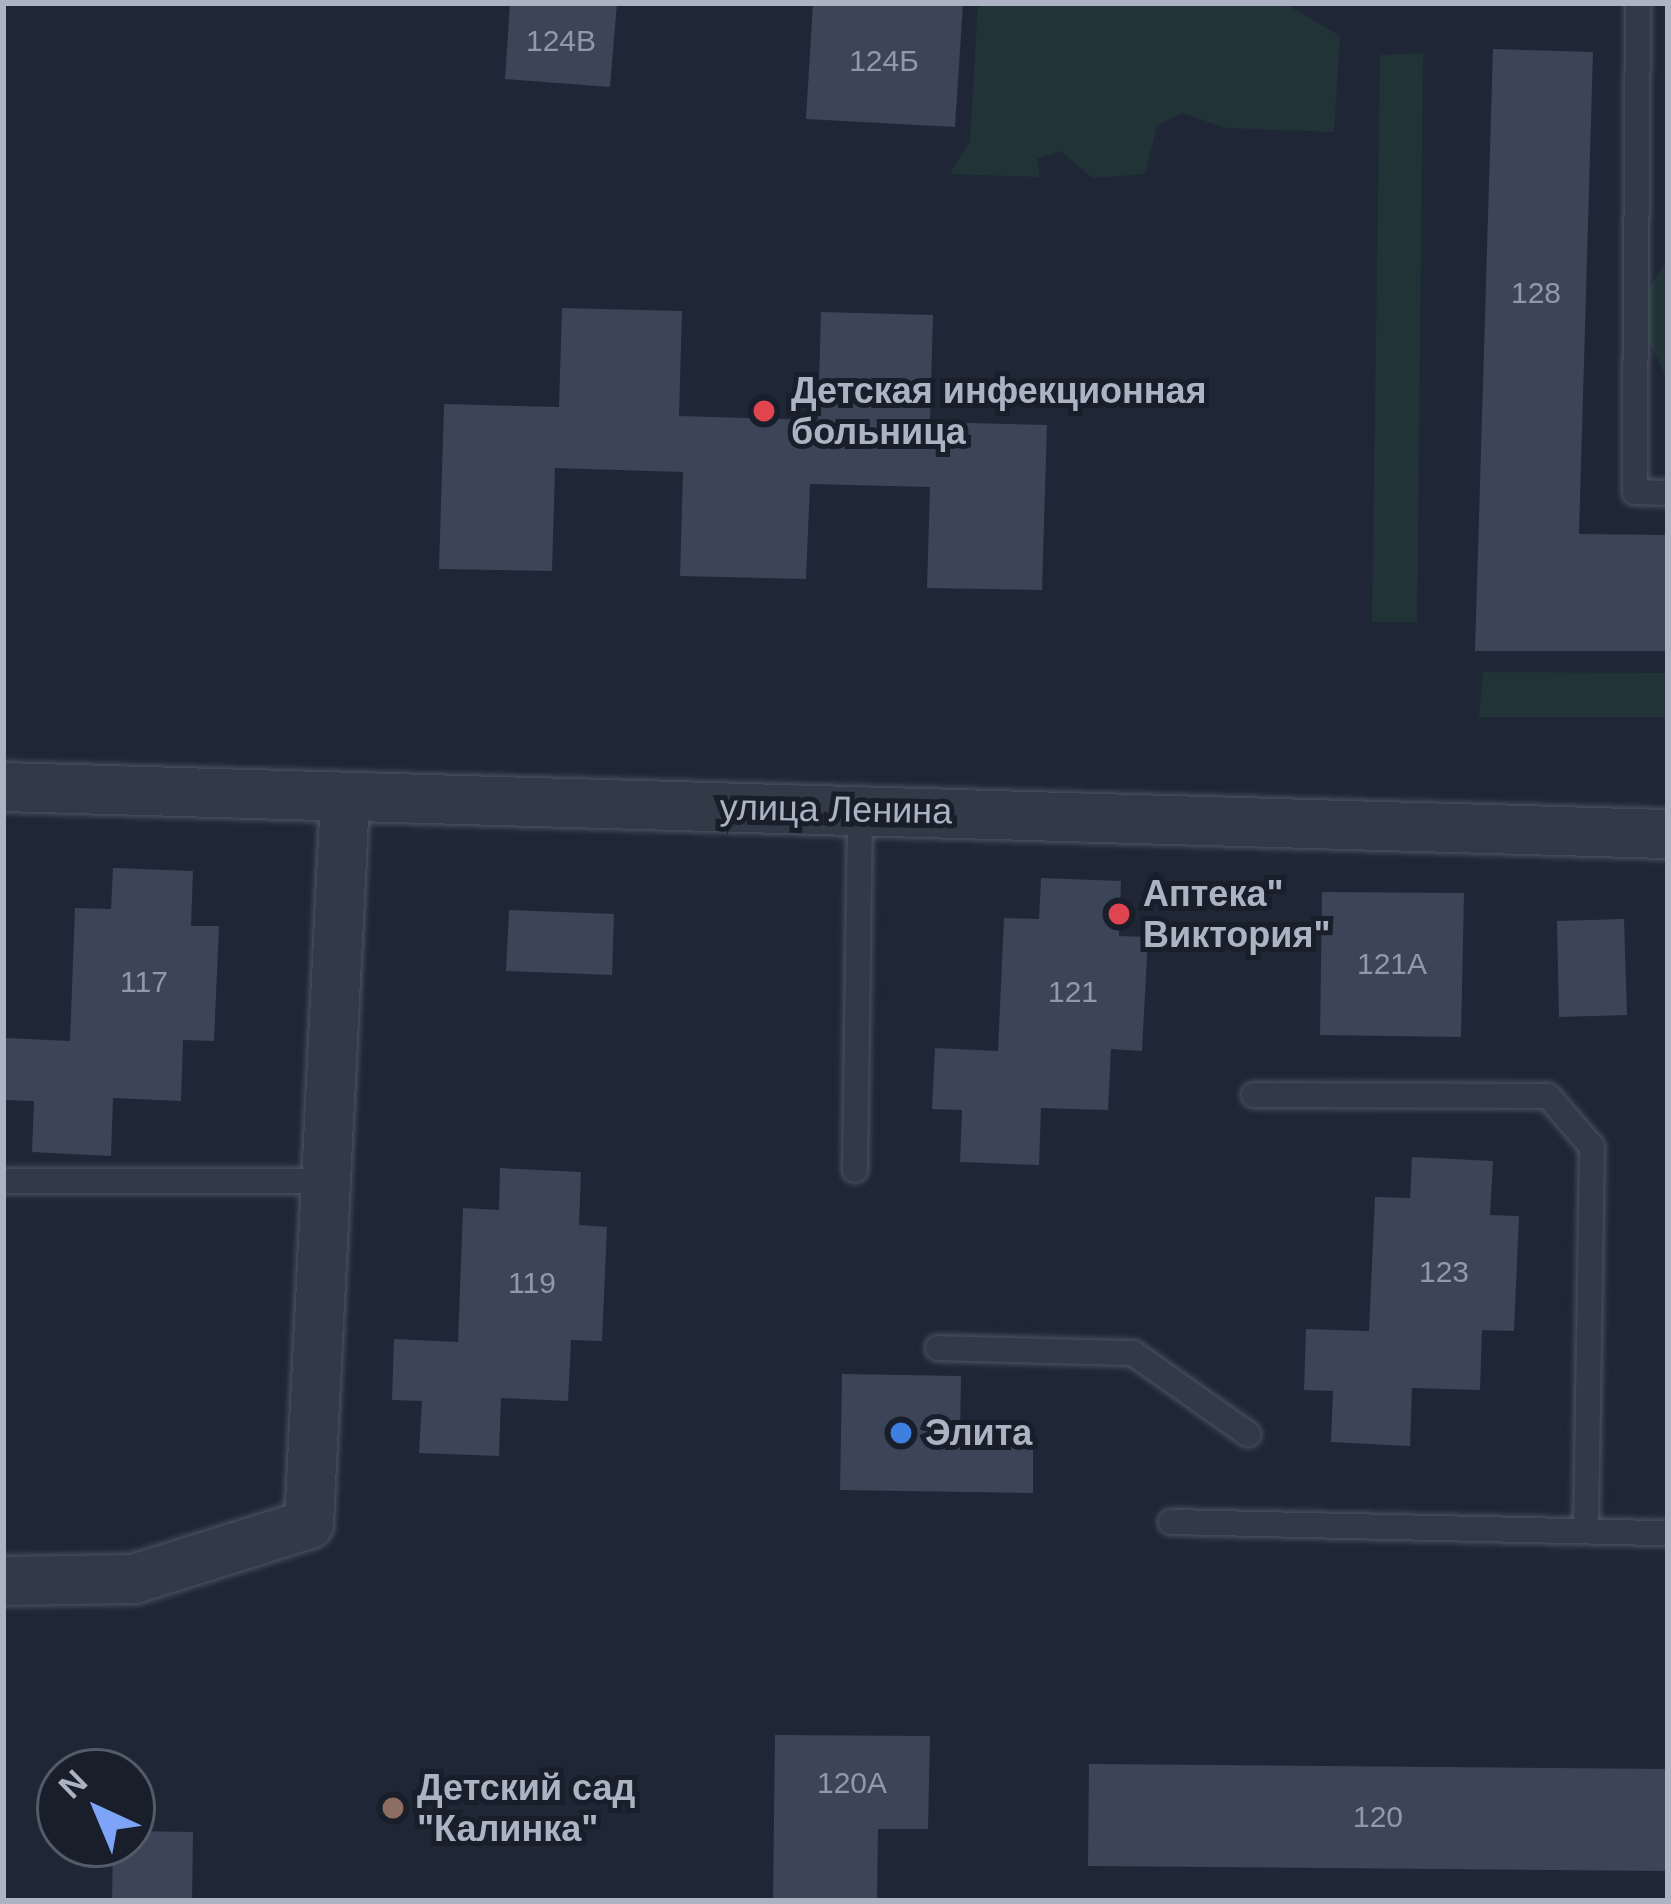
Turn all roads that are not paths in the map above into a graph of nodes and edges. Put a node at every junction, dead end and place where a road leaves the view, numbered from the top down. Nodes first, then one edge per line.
1 (1638, 3) edge
2 (1668, 493) edge
3 (3, 787) edge
4 (345, 798) junction
5 (860, 810) junction
6 (1668, 834) edge
7 (1254, 1096) dead end
8 (855, 1170) dead end
9 (326, 1180) junction
10 (3, 1181) edge
11 (938, 1348) dead end
12 (1248, 1434) dead end
13 (1171, 1522) dead end
14 (1586, 1531) junction
15 (1668, 1533) edge
16 (3, 1581) edge

1 - 2 lane
3 - 4 street, улица Ленина
4 - 5 street, улица Ленина
4 - 9 street
5 - 6 street, улица Ленина
5 - 8 lane
7 - 14 lane
9 - 10 lane
9 - 16 street
11 - 12 lane
13 - 14 lane
14 - 15 lane

